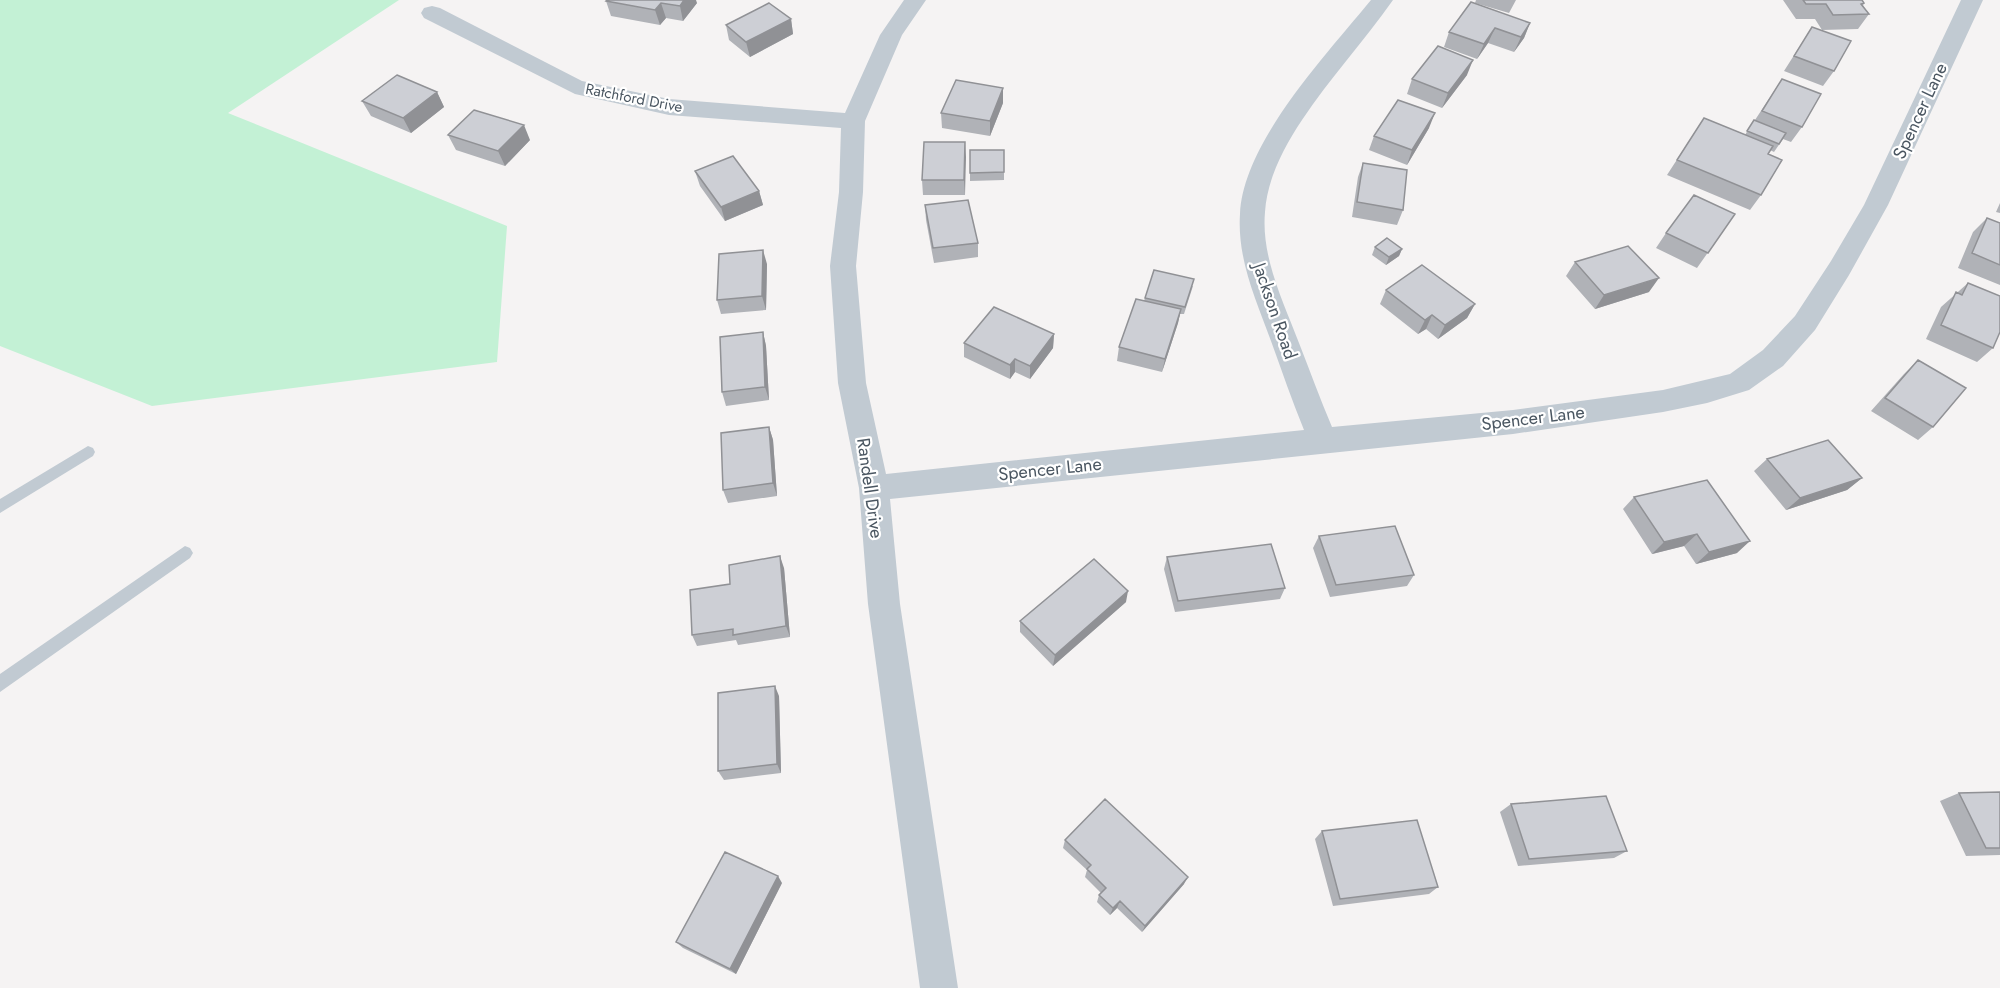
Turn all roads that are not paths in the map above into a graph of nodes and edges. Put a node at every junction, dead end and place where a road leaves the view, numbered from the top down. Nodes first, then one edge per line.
1 (915, 0) edge
2 (1382, 0) edge
3 (1972, 0) edge
4 (432, 13) dead end
5 (853, 121) junction
6 (1323, 440) junction
7 (88, 452) dead end
8 (874, 488) junction
9 (0, 507) edge
10 (184, 552) dead end
11 (0, 684) edge
12 (939, 988) edge

1 - 5 street, Randell Drive
2 - 6 street, Jackson Road
3 - 6 street, Spencer Lane
4 - 5 street, Ratchford Drive
5 - 8 street, Randell Drive
6 - 8 street, Spencer Lane
7 - 9 lane
8 - 12 street, Randell Drive
10 - 11 lane

